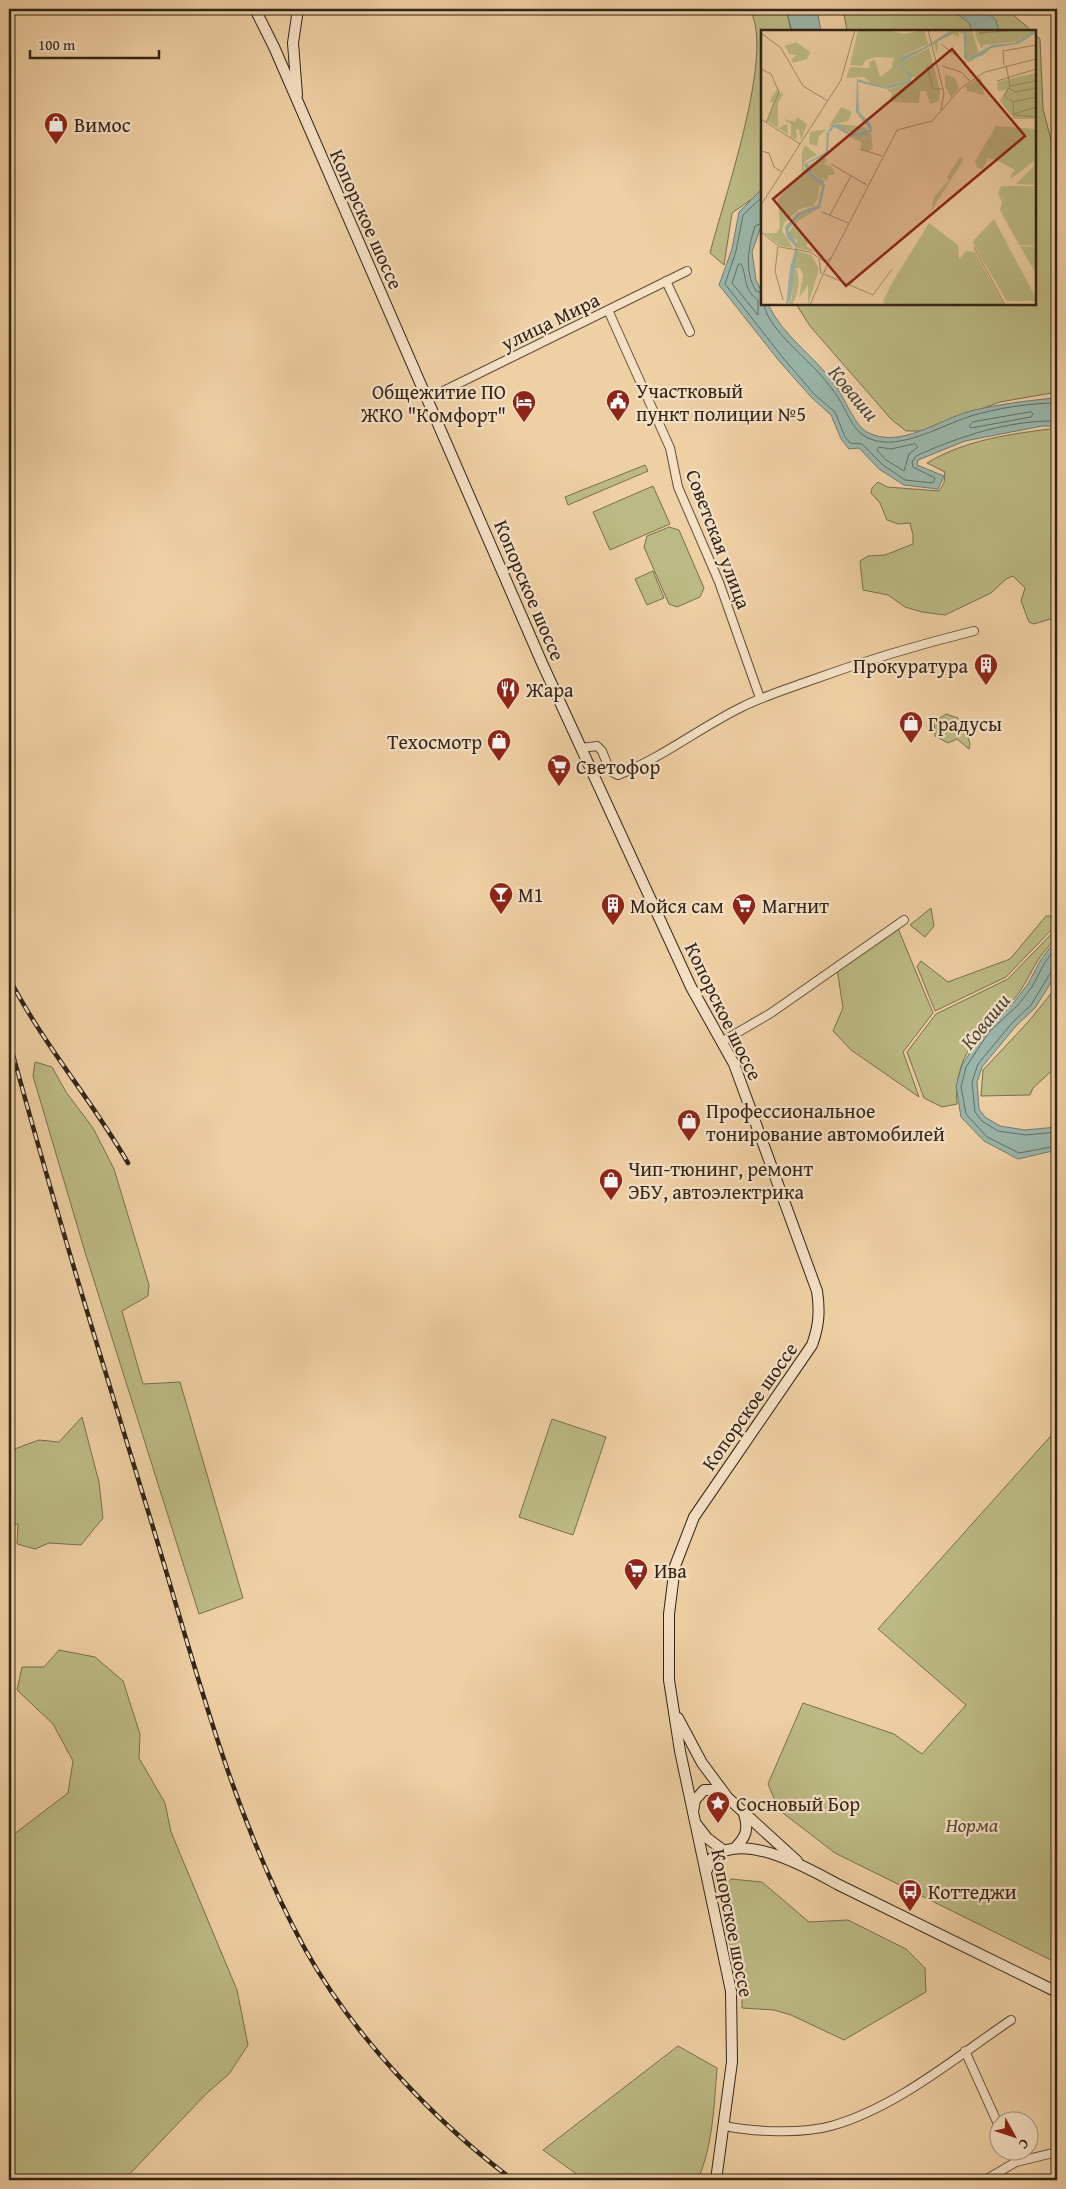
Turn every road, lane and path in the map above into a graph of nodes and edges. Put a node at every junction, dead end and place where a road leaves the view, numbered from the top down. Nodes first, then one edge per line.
1 (17, 9) edge
2 (255, 9) edge
3 (262, 9) edge
4 (298, 9) edge
5 (9, 13) edge
6 (264, 27) junction
7 (298, 106) junction
8 (687, 271) dead end
9 (666, 281) junction
10 (608, 310) junction
11 (690, 332) dead end
12 (427, 399) junction
13 (974, 631) dead end
14 (760, 698) junction
15 (581, 748) junction
16 (904, 920) dead end
17 (723, 1041) junction
18 (673, 1708) junction
19 (728, 1798) junction
20 (744, 1814) junction
21 (693, 1816) junction
22 (735, 1848) junction
23 (723, 1850) junction
24 (801, 1864) junction
25 (706, 1873) junction
26 (1057, 1992) edge
27 (1011, 2020) dead end
28 (965, 2051) junction
29 (993, 2112) edge
30 (725, 2126) junction
31 (1057, 2152) edge
32 (1038, 2157) edge
33 (1016, 2162) edge
34 (716, 2180) edge
35 (985, 2180) edge

1 - 5 street
2 - 6 main road
3 - 6 main road
4 - 7 main road
6 - 7 main road, Копорское шоссе
7 - 12 main road, Копорское шоссе
8 - 9 street, улица Мира
9 - 10 street, улица Мира
9 - 11 street
10 - 12 street, улица Мира
10 - 14 street, Советская улица
12 - 15 main road, Копорское шоссе
13 - 14 street
14 - 15 street
15 - 17 main road, Копорское шоссе
16 - 17 street
17 - 18 main road, Копорское шоссе
18 - 19 main road
18 - 21 main road, Копорское шоссе
19 - 20 main road
19 - 21 main road
20 - 22 main road
20 - 24 main road
21 - 23 main road
21 - 25 main road, Копорское шоссе
22 - 23 main road
22 - 24 main road
23 - 25 main road
24 - 26 main road
25 - 30 main road, Копорское шоссе
27 - 28 street
28 - 29 street
28 - 30 street
30 - 34 main road, Копорское шоссе
31 - 32 street
33 - 35 street

